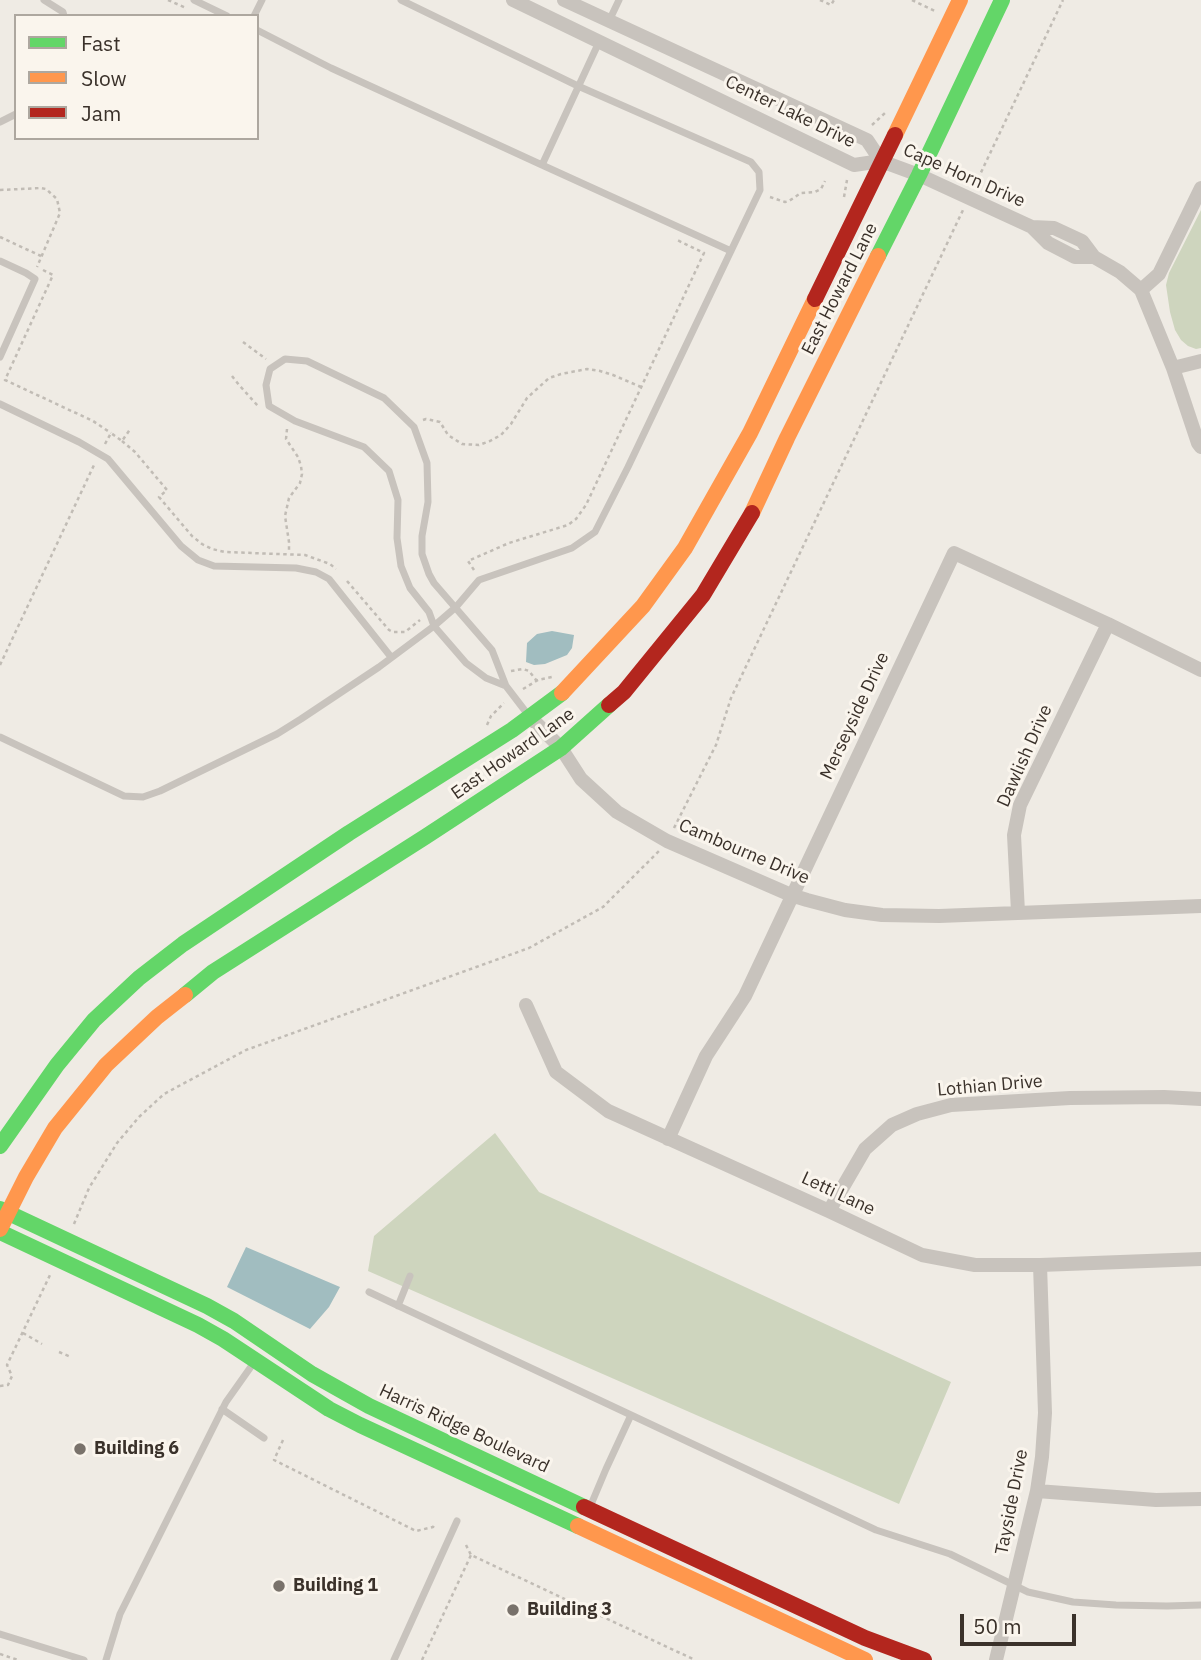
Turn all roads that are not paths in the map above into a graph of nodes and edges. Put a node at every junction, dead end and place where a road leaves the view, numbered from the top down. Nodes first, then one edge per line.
1 (44, 0) edge
2 (194, 0) edge
3 (401, 0) edge
4 (513, 0) edge
5 (564, 0) edge
6 (619, 0) edge
7 (960, 0) edge
8 (1002, 0) edge
9 (64, 14) edge
10 (223, 14) edge
11 (609, 22) junction
12 (259, 31) edge
13 (600, 41) junction
14 (579, 86) junction
15 (881, 161) junction
16 (542, 165) junction
17 (919, 175) junction
18 (1201, 188) edge
19 (1032, 227) junction
20 (731, 251) junction
21 (1094, 257) junction
22 (0, 261) edge
23 (1141, 290) junction
24 (0, 358) edge
25 (1201, 361) edge
26 (1173, 368) junction
27 (0, 404) edge
28 (1201, 447) edge
29 (456, 607) junction
30 (1108, 624) junction
31 (435, 626) junction
32 (391, 657) junction
33 (1201, 670) edge
34 (506, 686) junction
35 (530, 717) junction
36 (0, 737) edge
37 (561, 748) junction
38 (791, 895) junction
39 (1201, 906) edge
40 (1018, 912) junction
41 (526, 1005) dead end
42 (1201, 1100) edge
43 (668, 1139) junction
44 (0, 1146) edge
45 (4, 1211) edge
46 (829, 1211) junction
47 (0, 1231) edge
48 (1201, 1259) edge
49 (1040, 1265) junction
50 (410, 1276) dead end
51 (369, 1292) dead end
52 (398, 1306) junction
53 (255, 1360) junction
54 (222, 1409) junction
55 (631, 1415) junction
56 (264, 1438) dead end
57 (1037, 1491) junction
58 (1201, 1499) edge
59 (590, 1509) junction
60 (457, 1521) dead end
61 (580, 1528) junction
62 (1014, 1585) junction
63 (1201, 1605) edge
64 (0, 1634) edge
65 (84, 1660) edge
66 (106, 1660) edge
67 (394, 1660) edge
68 (865, 1660) edge
69 (924, 1660) edge
70 (996, 1660) edge

1 - 9 lane
2 - 10 lane
3 - 14 lane
4 - 13 street, Center Lake Drive
5 - 11 street, Center Lake Drive
6 - 11 lane
7 - 15 main road, East Howard Lane
8 - 17 main road, East Howard Lane
11 - 13 street
11 - 15 street, Center Lake Drive
12 - 16 lane
13 - 14 lane
13 - 15 street, Center Lake Drive
14 - 16 lane
14 - 20 lane
15 - 17 street, Cape Horn Drive
15 - 35 main road, East Howard Lane
16 - 20 lane
17 - 19 street, Cape Horn Drive
17 - 37 main road, East Howard Lane
18 - 23 street
19 - 21 street, Cape Horn Drive
19 - 21 street, Cape Horn Drive
20 - 29 lane
21 - 23 street
22 - 24 lane
23 - 26 street
25 - 26 street
26 - 28 street
27 - 32 lane
29 - 31 lane
29 - 31 lane
29 - 34 lane
30 - 33 street, Merseyside Drive
30 - 38 street, Merseyside Drive
30 - 40 street, Dawlish Drive
31 - 32 lane
31 - 34 lane
32 - 36 lane
34 - 35 lane
35 - 37 street, Cambourne Drive
35 - 44 main road, East Howard Lane
37 - 38 street, Cambourne Drive
37 - 45 main road, East Howard Lane
38 - 40 street, Cambourne Drive
38 - 43 street, Merseyside Drive
39 - 40 street, Cambourne Drive
41 - 43 street, Letti Lane
42 - 46 street, Lothian Drive
43 - 46 street, Letti Lane
45 - 47 main road, East Howard Lane
45 - 59 main road, Harris Ridge Boulevard
46 - 49 street, Letti Lane
47 - 53 main road
48 - 49 street, Letti Lane
49 - 57 street, Tayside Drive
50 - 52 lane
51 - 52 lane
52 - 55 lane
53 - 54 lane
53 - 61 main road
54 - 56 lane
54 - 66 lane
55 - 59 lane
55 - 62 lane
57 - 58 street
57 - 62 street, Tayside Drive
59 - 61 main road
59 - 69 main road, Harris Ridge Boulevard
60 - 67 lane
61 - 68 main road
62 - 63 lane
62 - 70 street, Tayside Drive
64 - 65 lane

